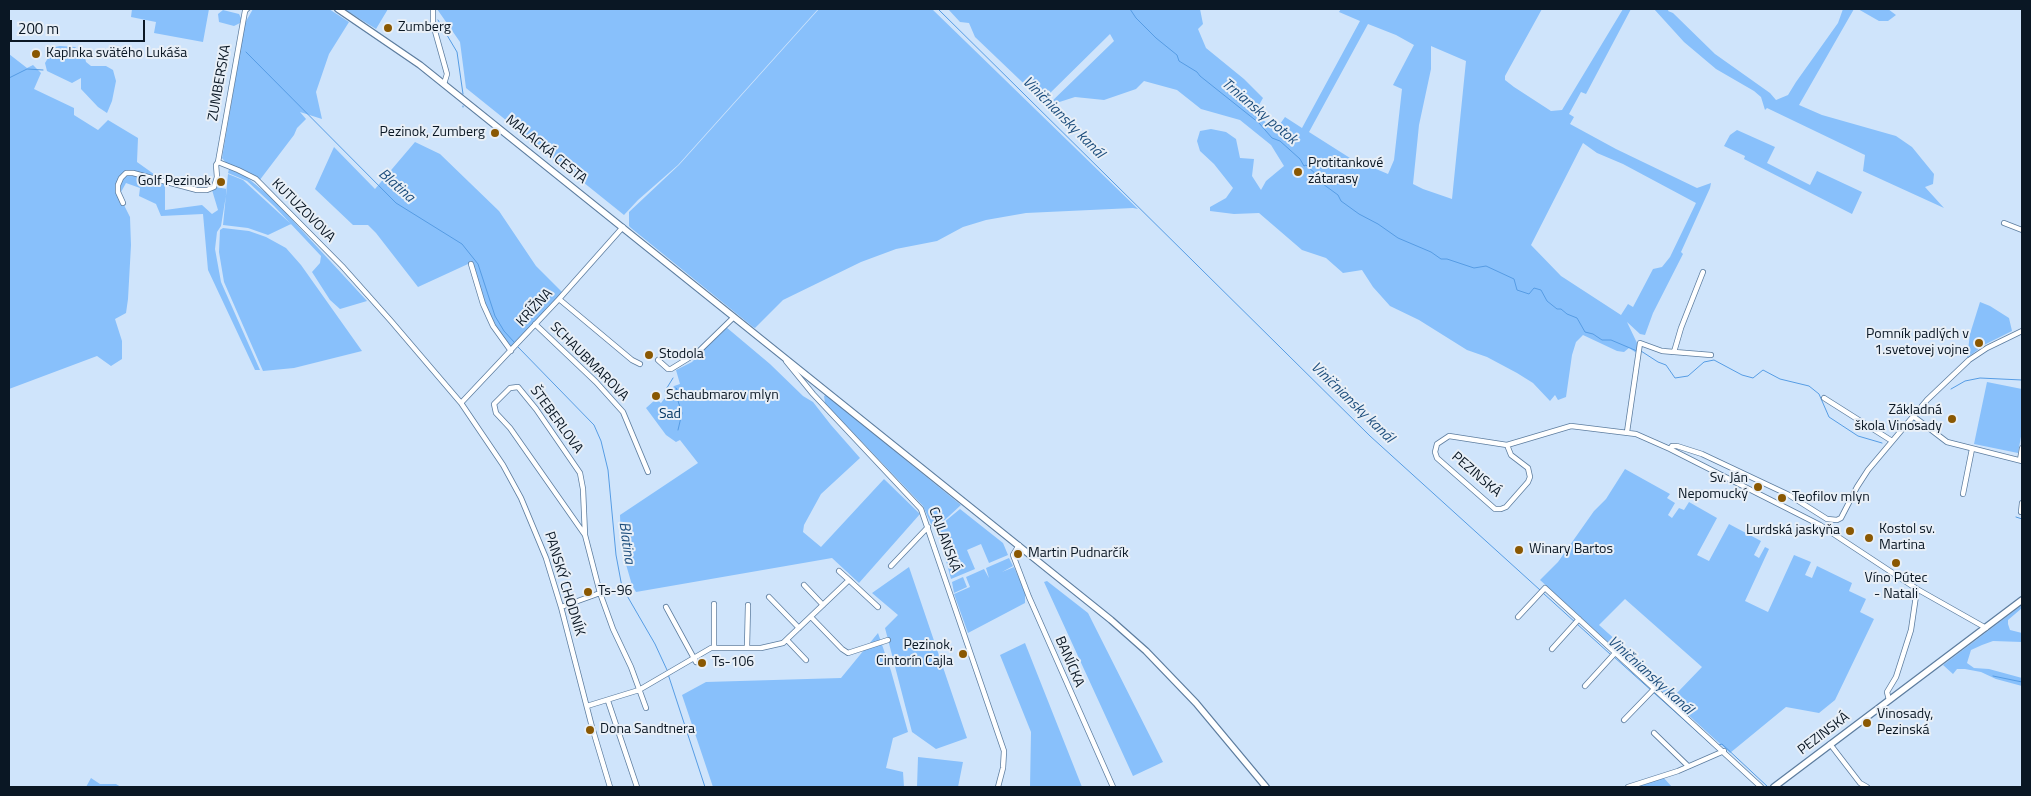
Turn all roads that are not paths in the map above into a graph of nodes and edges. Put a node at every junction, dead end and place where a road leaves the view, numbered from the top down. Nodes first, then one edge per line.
1 (247, 9) edge
2 (338, 9) edge
3 (433, 9) edge
4 (444, 84) junction
5 (218, 162) junction
6 (123, 203) dead end
7 (2004, 223) dead end
8 (623, 227) junction
9 (2022, 230) edge
10 (472, 264) dead end
11 (1703, 272) dead end
12 (559, 299) junction
13 (734, 317) junction
14 (535, 324) junction
15 (2022, 331) edge
16 (511, 350) junction
17 (1674, 352) junction
18 (1711, 355) dead end
19 (782, 356) junction
20 (658, 360) dead end
21 (640, 364) dead end
22 (820, 386) junction
23 (813, 394) junction
24 (1824, 398) dead end
25 (461, 403) junction
26 (1913, 416) junction
27 (1627, 432) junction
28 (1892, 442) junction
29 (1507, 446) junction
30 (2022, 448) edge
31 (1670, 449) junction
32 (1972, 449) junction
33 (1702, 454) junction
34 (2021, 461) edge
35 (1699, 464) junction
36 (648, 472) dead end
37 (1756, 478) junction
38 (1750, 488) junction
39 (1963, 494) dead end
40 (2022, 503) edge
41 (2021, 512) dead end
42 (1821, 514) junction
43 (584, 516) junction
44 (572, 517) junction
45 (1816, 523) junction
46 (928, 527) junction
47 (585, 535) junction
48 (1020, 546) junction
49 (892, 566) dead end
50 (839, 572) dead end
51 (849, 580) junction
52 (804, 585) dead end
53 (1917, 589) junction
54 (600, 593) junction
55 (769, 597) dead end
56 (2022, 600) edge
57 (714, 604) dead end
58 (748, 605) dead end
59 (823, 605) junction
60 (561, 607) junction
61 (666, 607) dead end
62 (878, 607) dead end
63 (811, 617) junction
64 (1518, 618) dead end
65 (1579, 619) junction
66 (799, 628) junction
67 (1986, 628) junction
68 (787, 640) junction
69 (888, 640) dead end
70 (714, 647) junction
71 (748, 647) junction
72 (1552, 648) dead end
73 (1616, 652) junction
74 (695, 660) junction
75 (806, 660) dead end
76 (1585, 686) dead end
77 (1655, 688) junction
78 (639, 690) junction
79 (1889, 700) junction
80 (608, 701) junction
81 (587, 706) junction
82 (646, 708) dead end
83 (1624, 720) dead end
84 (1654, 733) dead end
85 (1830, 744) junction
86 (1724, 752) junction
87 (1688, 766) junction
88 (610, 787) edge
89 (638, 787) edge
90 (998, 787) edge
91 (1112, 787) edge
92 (1266, 787) edge
93 (1628, 787) edge
94 (1762, 787) edge
95 (1774, 787) edge
96 (1867, 787) edge

1 - 5 street, ZUMBERSKA
2 - 4 main road, MALACKÁ CESTA
3 - 4 street
4 - 8 main road, MALACKÁ CESTA
5 - 6 street
5 - 25 street, KUTUZOVOVA
7 - 9 street
8 - 12 street, KRÍŽNA
8 - 13 main road, MALACKÁ CESTA
10 - 16 street
11 - 17 street
12 - 14 street, KRÍŽNA
12 - 21 street
13 - 19 main road
13 - 20 street
14 - 16 street, KRÍŽNA
14 - 36 street, SCHAUBMAROVA
15 - 26 street
16 - 25 street, KRÍŽNA
17 - 18 street
17 - 27 street
19 - 22 main road
19 - 23 street, CAJLANSKÁ
22 - 23 street
22 - 48 main road
23 - 46 street, CAJLANSKÁ
24 - 28 street
25 - 60 street, PANSKÝ CHODNÍK
26 - 28 street
26 - 32 street
27 - 29 street, PEZINSKÁ
27 - 31 street, PEZINSKÁ
28 - 42 street
29 - 29 street, PEZINSKÁ
30 - 34 street
31 - 33 street, PEZINSKÁ
31 - 35 street, PEZINSKÁ
32 - 34 street
32 - 39 street
33 - 35 street
33 - 37 street, PEZINSKÁ
35 - 38 street, PEZINSKÁ
37 - 38 street
37 - 42 street, PEZINSKÁ
38 - 45 street, PEZINSKÁ
40 - 41 street
42 - 45 street
43 - 44 street
43 - 44 street, ŠTEBERLOVA
43 - 47 street, ŠTEBERLOVA
44 - 47 street, ŠTEBERLOVA
45 - 53 street, PEZINSKÁ
46 - 49 street
46 - 90 street, CAJLANSKÁ
47 - 54 street, ŠTEBERLOVA
48 - 91 street, BANÍCKA
48 - 92 main road
50 - 51 street
51 - 59 street
51 - 62 street
52 - 59 street
53 - 67 street, PEZINSKÁ
53 - 79 street
54 - 60 street
54 - 78 street, ŠTEBERLOVA
55 - 66 street
56 - 67 main road, PEZINSKÁ
57 - 70 street
58 - 71 street
59 - 63 street
60 - 81 street, PANSKÝ CHODNÍK
61 - 74 street
63 - 66 street
63 - 69 street
64 - 65 street
65 - 72 street
65 - 73 street
66 - 68 street
67 - 79 main road, PEZINSKÁ
68 - 71 street
68 - 75 street
70 - 71 street
70 - 74 street
73 - 76 street
73 - 77 street
74 - 78 street
77 - 83 street
77 - 86 street
78 - 80 street
78 - 82 street, ŠTEBERLOVA
79 - 85 main road, PEZINSKÁ
80 - 81 street
80 - 89 street
81 - 88 street, PANSKÝ CHODNÍK
84 - 87 street
85 - 95 main road, PEZINSKÁ
85 - 96 street
86 - 87 street
86 - 94 street
87 - 93 street

